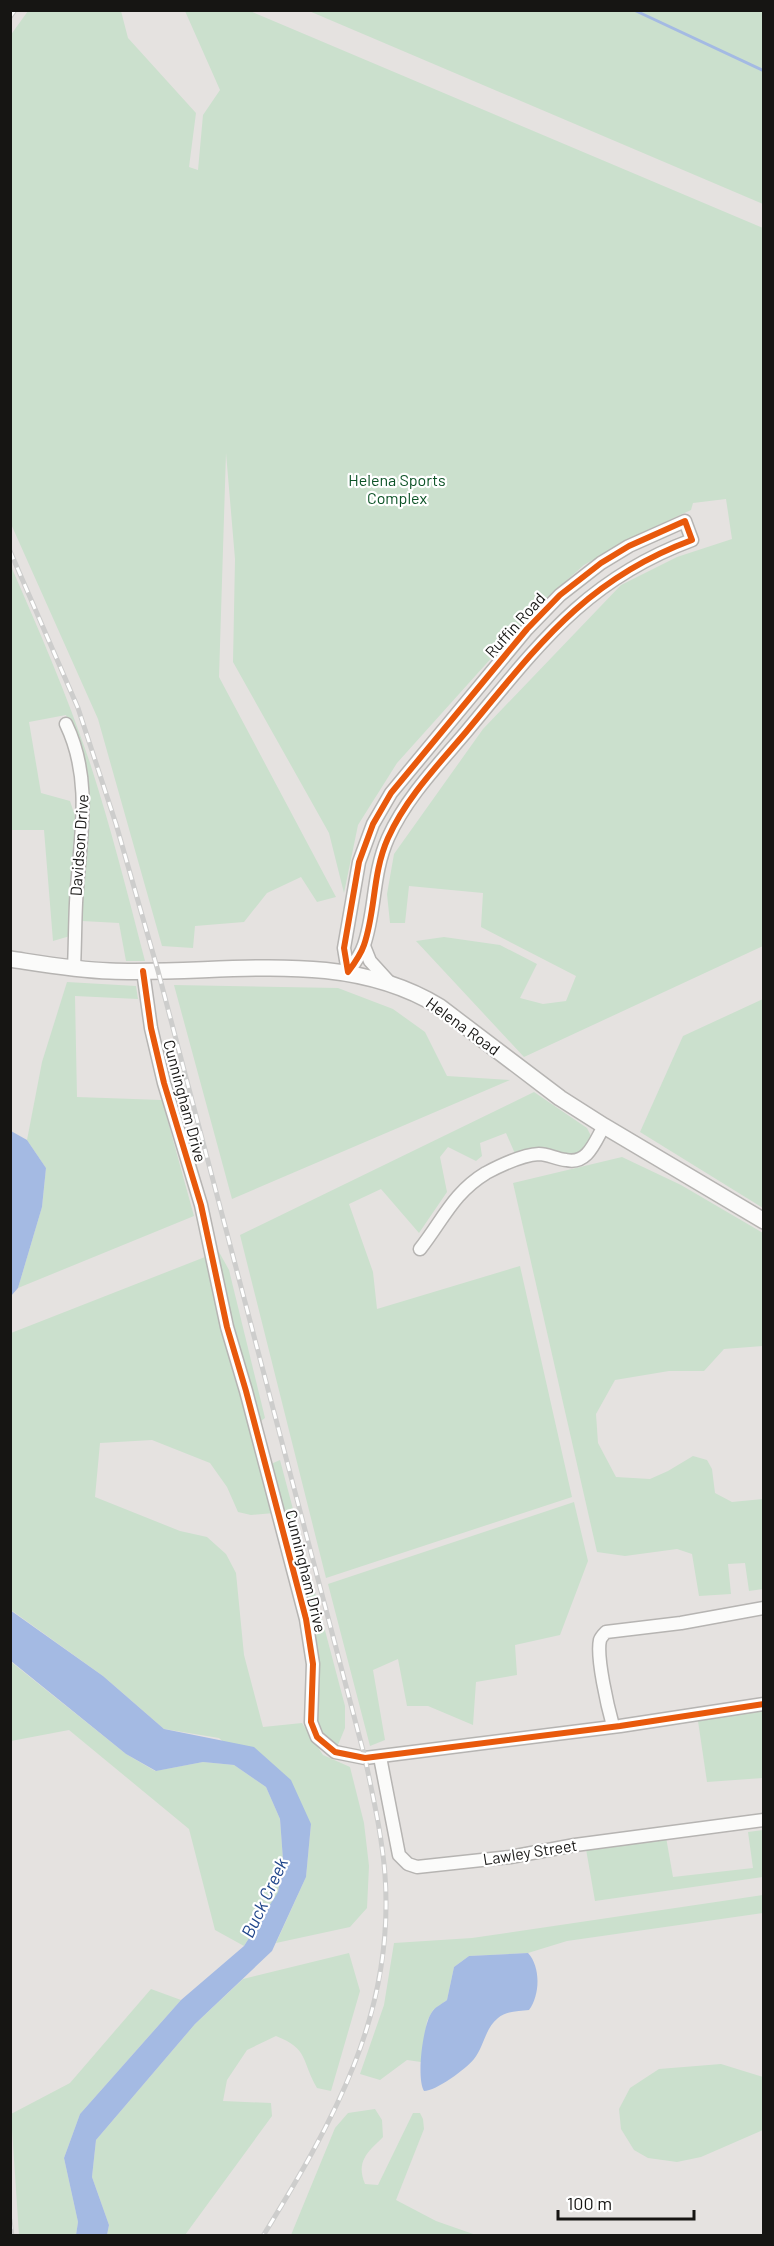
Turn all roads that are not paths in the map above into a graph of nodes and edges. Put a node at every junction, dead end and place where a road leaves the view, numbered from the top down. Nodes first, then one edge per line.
1 (66, 724) dead end
2 (364, 945) junction
3 (10, 959) edge
4 (74, 968) junction
5 (143, 971) junction
6 (348, 972) junction
7 (390, 983) junction
8 (604, 1126) junction
9 (764, 1221) edge
10 (420, 1249) dead end
11 (764, 1608) edge
12 (764, 1704) edge
13 (613, 1726) junction
14 (380, 1757) junction
15 (764, 1820) edge

1 - 4 street, Davidson Drive
2 - 6 street, Ruffin Road
2 - 6 street, Ruffin Road
2 - 7 street
3 - 4 main road, Helena Road
4 - 5 main road, Helena Road
5 - 6 main road, Helena Road
5 - 14 street, Cunningham Drive
6 - 7 main road, Helena Road
7 - 8 main road, Helena Road
8 - 9 main road, Helena Road
8 - 10 street
11 - 13 street
12 - 13 street, Cunningham Drive
13 - 14 street, Cunningham Drive
14 - 15 street, Lawley Street

